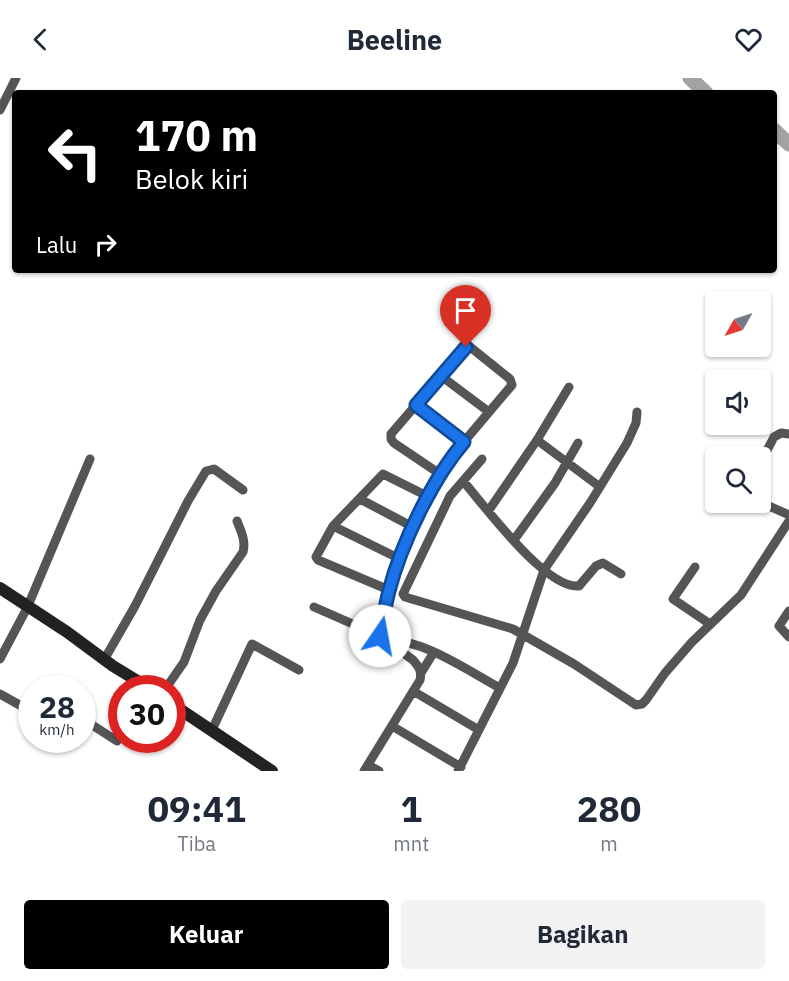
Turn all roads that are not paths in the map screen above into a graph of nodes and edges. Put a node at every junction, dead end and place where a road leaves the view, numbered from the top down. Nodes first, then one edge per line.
1 (16, 78) edge
2 (0, 110) edge
3 (441, 376) junction
4 (569, 387) dead end
5 (416, 405) junction
6 (489, 412) junction
7 (637, 412) dead end
8 (789, 423) edge
9 (787, 434) edge
10 (537, 440) junction
11 (464, 442) junction
12 (578, 442) dead end
13 (769, 447) edge
14 (90, 459) dead end
15 (482, 459) dead end
16 (567, 461) junction
17 (440, 474) junction
18 (463, 481) junction
19 (600, 487) junction
20 (243, 490) dead end
21 (427, 496) junction
22 (360, 499) junction
23 (771, 507) edge
24 (489, 510) junction
25 (789, 515) edge
26 (237, 521) dead end
27 (789, 521) edge
28 (333, 526) junction
29 (414, 527) junction
30 (514, 540) junction
31 (400, 559) junction
32 (695, 567) dead end
33 (544, 570) junction
34 (621, 574) dead end
35 (0, 588) edge
36 (389, 590) junction
37 (314, 607) dead end
38 (27, 608) junction
39 (789, 611) edge
40 (710, 624) junction
41 (522, 636) junction
42 (789, 637) edge
43 (383, 639) junction
44 (434, 652) junction
45 (0, 659) edge
46 (104, 660) junction
47 (299, 670) dead end
48 (421, 674) junction
49 (128, 675) edge
50 (175, 675) edge
51 (500, 688) junction
52 (413, 691) junction
53 (0, 694) edge
54 (18, 704) edge
55 (186, 713) edge
56 (392, 726) junction
57 (212, 730) junction
58 (479, 730) junction
59 (366, 768) edge
60 (459, 769) edge
61 (272, 771) edge
62 (379, 771) edge

1 - 2 street
3 - 5 street
3 - 6 street
3 - 6 street
4 - 10 street
5 - 11 street
5 - 17 street
6 - 11 street
7 - 19 street
8 - 9 street
9 - 13 street
10 - 16 street
10 - 24 street
11 - 17 street
12 - 16 street
14 - 38 street
15 - 18 street
16 - 19 street
16 - 30 street
17 - 21 street
18 - 24 street
18 - 41 street
19 - 33 street
20 - 46 street
21 - 22 street
21 - 29 street
22 - 28 street
22 - 29 street
23 - 25 street
24 - 30 street
26 - 50 street
27 - 40 street
28 - 31 street
28 - 36 street
29 - 31 street
30 - 33 street
31 - 36 street
32 - 40 street
33 - 34 street
33 - 41 street
35 - 38 main road
36 - 43 street
37 - 43 street
38 - 45 street
38 - 46 main road
39 - 42 street
40 - 41 street
41 - 51 street
43 - 44 street
43 - 48 street
44 - 48 street
44 - 51 street
46 - 49 main road
47 - 57 street
48 - 52 street
51 - 58 street
52 - 56 street
52 - 58 street
53 - 54 street
55 - 57 main road
56 - 59 street
56 - 60 street
57 - 61 main road
58 - 60 street
59 - 62 street

